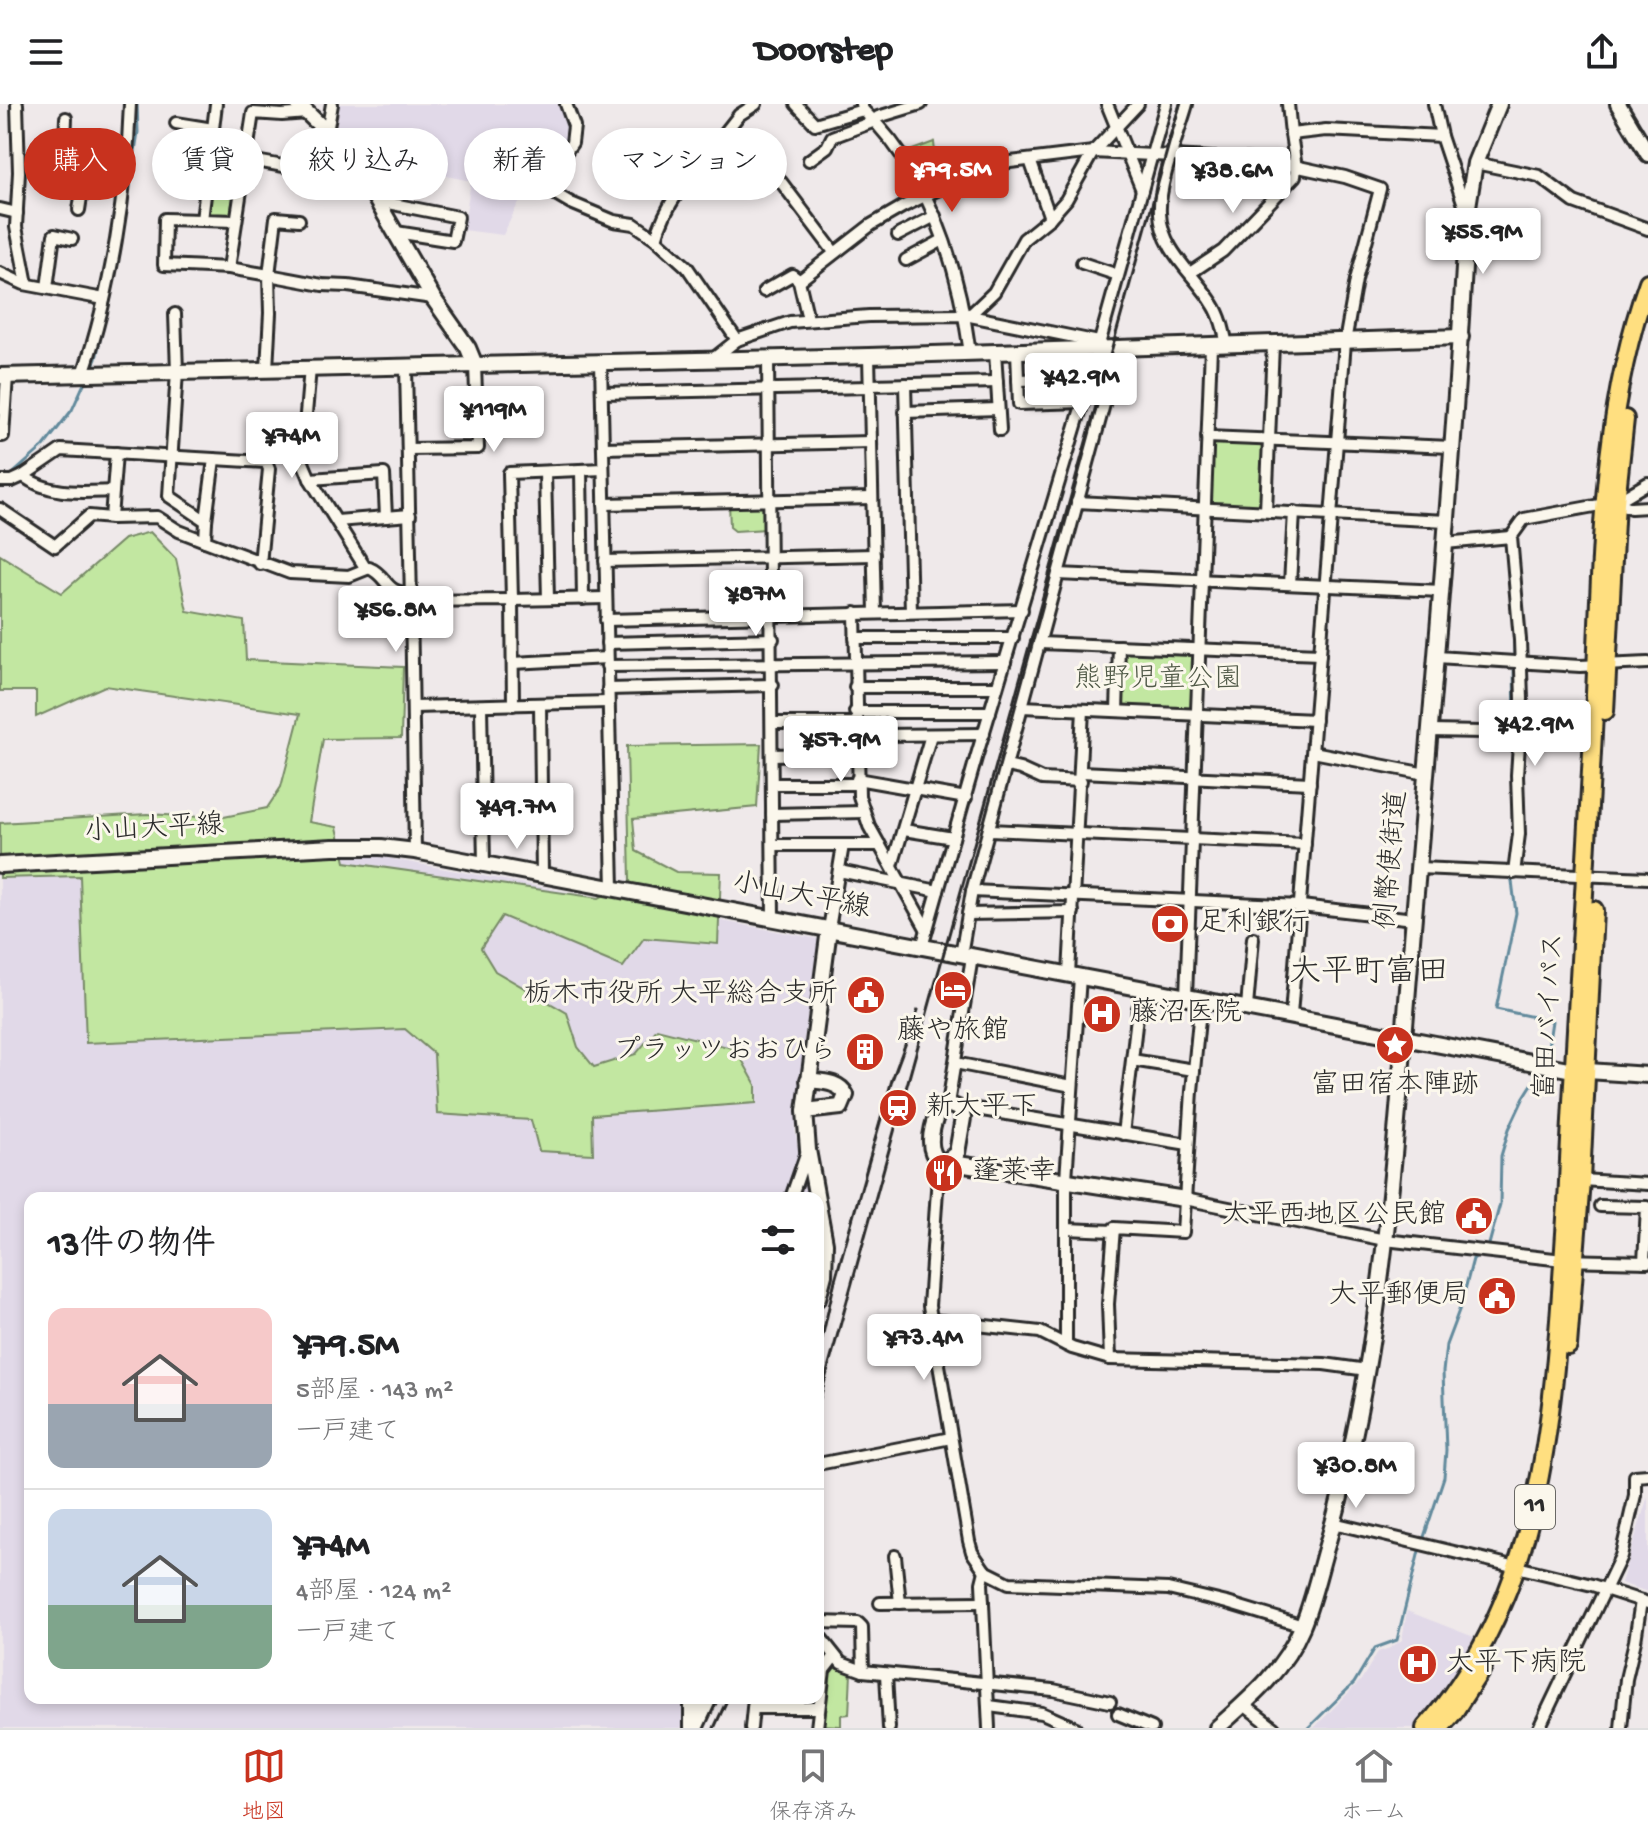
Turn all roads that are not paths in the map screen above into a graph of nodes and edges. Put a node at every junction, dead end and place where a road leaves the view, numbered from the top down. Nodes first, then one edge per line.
1 (17, 104) edge
2 (130, 104) edge
3 (216, 104) edge
4 (332, 104) edge
5 (566, 104) edge
6 (756, 104) edge
7 (796, 104) edge
8 (921, 104) edge
9 (1107, 104) edge
10 (1138, 104) edge
11 (1166, 104) edge
12 (1187, 104) edge
13 (1434, 104) edge
14 (1499, 104) edge
15 (1618, 104) edge
16 (1290, 105) edge
17 (862, 107) edge
18 (302, 108) edge
19 (66, 118) dead end
20 (875, 121) junction
21 (176, 123) dead end
22 (1116, 125) junction
23 (66, 128) edge
24 (128, 128) edge
25 (207, 128) edge
26 (213, 128) edge
27 (250, 128) edge
28 (323, 128) edge
29 (328, 128) edge
30 (729, 128) edge
31 (1291, 134) junction
32 (1441, 136) junction
33 (1093, 152) junction
34 (1125, 153) junction
35 (1648, 154) edge
36 (1151, 155) junction
37 (1172, 156) junction
38 (809, 160) dead end
39 (1030, 160) junction
40 (1475, 163) junction
41 (1296, 168) junction
42 (787, 190) edge
43 (1142, 190) junction
44 (926, 194) junction
45 (81, 200) edge
46 (119, 200) edge
47 (204, 200) edge
48 (238, 200) edge
49 (675, 200) edge
50 (378, 201) joint
51 (0, 209) edge
52 (79, 210) dead end
53 (17, 213) junction
54 (1467, 213) junction
55 (935, 216) junction
56 (1050, 218) junction
57 (202, 220) junction
58 (299, 220) dead end
59 (235, 221) junction
60 (1648, 229) edge
61 (396, 232) junction
62 (898, 235) dead end
63 (72, 239) dead end
64 (656, 239) junction
65 (943, 240) junction
66 (834, 252) junction
67 (906, 260) dead end
68 (1082, 263) dead end
69 (229, 268) junction
70 (0, 273) edge
71 (1190, 273) junction
72 (269, 275) junction
73 (1118, 275) junction
74 (800, 281) junction
75 (1648, 282) edge
76 (27, 284) junction
77 (47, 288) junction
78 (764, 291) dead end
79 (433, 298) junction
80 (104, 299) junction
81 (175, 314) dead end
82 (965, 315) junction
83 (1648, 318) edge
84 (808, 319) junction
85 (1461, 337) junction
86 (737, 340) junction
87 (1345, 342) junction
88 (1273, 344) junction
89 (1227, 345) junction
90 (1098, 346) junction
91 (1211, 346) junction
92 (1119, 349) junction
93 (1017, 351) junction
94 (995, 352) junction
95 (970, 353) junction
96 (869, 356) junction
97 (768, 358) junction
98 (713, 359) junction
99 (601, 362) junction
100 (475, 365) junction
101 (406, 367) junction
102 (310, 368) junction
103 (267, 369) junction
104 (177, 371) junction
105 (83, 374) junction
106 (3, 376) edge
107 (1089, 378) junction
108 (1018, 380) junction
109 (997, 382) junction
110 (905, 384) junction
111 (870, 386) junction
112 (768, 390) junction
113 (602, 393) junction
114 (1083, 402) junction
115 (998, 409) junction
116 (905, 412) junction
117 (1000, 430) dead end
118 (0, 436) edge
119 (1207, 437) junction
120 (1269, 440) junction
121 (871, 442) junction
122 (1337, 443) junction
123 (770, 445) junction
124 (1452, 447) junction
125 (603, 448) junction
126 (408, 449) junction
127 (116, 453) junction
128 (171, 457) junction
129 (214, 459) junction
130 (603, 469) junction
131 (581, 470) junction
132 (545, 472) junction
133 (23, 476) junction
134 (310, 479) junction
135 (0, 481) edge
136 (1648, 483) edge
137 (113, 491) junction
138 (872, 498) junction
139 (770, 500) junction
140 (1077, 502) junction
141 (1610, 503) junction
142 (604, 504) junction
143 (1648, 507) edge
144 (0, 509) edge
145 (1204, 509) junction
146 (1266, 511) junction
147 (1294, 512) junction
148 (1331, 514) junction
149 (410, 515) junction
150 (386, 517) junction
151 (111, 518) junction
152 (206, 521) junction
153 (337, 521) junction
154 (1447, 521) junction
155 (1511, 537) junction
156 (205, 541) junction
157 (1445, 543) junction
158 (874, 555) junction
159 (771, 558) junction
160 (605, 561) junction
161 (260, 564) junction
162 (366, 569) junction
163 (1058, 574) junction
164 (1201, 580) junction
165 (1290, 584) junction
166 (1325, 585) junction
167 (1442, 591) junction
168 (412, 597) junction
169 (606, 598) junction
170 (548, 599) junction
171 (583, 599) junction
172 (512, 600) junction
173 (1022, 610) junction
174 (911, 612) junction
175 (855, 613) junction
176 (875, 613) junction
177 (772, 615) junction
178 (606, 620) junction
179 (855, 638) junction
180 (1013, 638) junction
181 (773, 639) junction
182 (607, 643) junction
183 (1039, 643) junction
184 (1119, 646) junction
185 (1199, 649) junction
186 (1320, 654) junction
187 (1437, 657) junction
188 (607, 662) junction
189 (855, 662) junction
190 (1005, 662) junction
191 (1520, 662) junction
192 (513, 663) junction
193 (773, 663) junction
194 (1648, 663) edge
195 (1602, 664) junction
196 (773, 685) junction
197 (855, 687) junction
198 (997, 687) junction
199 (608, 689) junction
200 (608, 702) junction
201 (540, 704) junction
202 (513, 705) junction
203 (481, 706) junction
204 (414, 707) junction
205 (1022, 707) junction
206 (1083, 710) junction
207 (1117, 711) junction
208 (990, 712) junction
209 (1197, 714) junction
210 (1315, 720) junction
211 (855, 722) junction
212 (773, 723) junction
213 (1430, 731) junction
214 (1519, 733) junction
215 (984, 734) junction
216 (1593, 734) junction
217 (931, 735) junction
218 (1313, 752) junction
219 (856, 753) junction
220 (772, 755) junction
221 (1007, 766) junction
222 (1426, 774) junction
223 (1081, 776) junction
224 (1195, 777) junction
225 (858, 781) junction
226 (1310, 783) junction
227 (772, 784) junction
228 (916, 788) junction
229 (966, 798) junction
230 (864, 812) junction
231 (772, 814) junction
232 (904, 830) junction
233 (990, 830) junction
234 (1077, 834) junction
235 (953, 838) junction
236 (1193, 838) junction
237 (1305, 844) junction
238 (773, 845) junction
239 (843, 845) junction
240 (880, 845) junction
241 (415, 851) junction
242 (484, 864) junction
243 (0, 865) edge
244 (892, 866) junction
245 (1419, 868) junction
246 (839, 871) junction
247 (1514, 873) junction
248 (542, 875) junction
249 (1591, 875) junction
250 (1648, 878) edge
251 (901, 884) junction
252 (613, 889) junction
253 (938, 891) junction
254 (972, 891) junction
255 (1073, 895) junction
256 (1190, 901) junction
257 (1301, 906) junction
258 (1073, 912) junction
259 (968, 914) junction
260 (773, 918) junction
261 (1414, 919) junction
262 (829, 929) junction
263 (927, 930) junction
264 (1253, 938) dead end
265 (922, 947) junction
266 (966, 956) junction
267 (1075, 976) junction
268 (1186, 997) junction
269 (1201, 999) junction
270 (1247, 1007) junction
271 (1138, 1008) dead end
272 (1291, 1015) junction
273 (1404, 1039) junction
274 (1132, 1060) junction
275 (955, 1063) junction
276 (1194, 1070) junction
277 (1580, 1071) junction
278 (1648, 1075) edge
279 (808, 1080) junction
280 (1072, 1086) junction
281 (954, 1107) junction
282 (805, 1111) junction
283 (1070, 1126) junction
284 (1123, 1134) junction
285 (1188, 1144) junction
286 (808, 1150) junction
287 (951, 1160) junction
288 (1066, 1179) junction
289 (1581, 1180) junction
290 (1648, 1184) edge
291 (793, 1192) edge
292 (816, 1192) edge
293 (1185, 1199) junction
294 (1600, 1206) dead end
295 (1066, 1229) junction
296 (1114, 1231) junction
297 (824, 1238) edge
298 (1385, 1240) junction
299 (1569, 1260) junction
300 (1646, 1262) edge
301 (824, 1275) edge
302 (931, 1320) junction
303 (1066, 1345) junction
304 (1110, 1359) junction
305 (1367, 1370) junction
306 (951, 1438) junction
307 (824, 1463) edge
308 (1648, 1475) edge
309 (1333, 1523) junction
310 (895, 1556) dead end
311 (1522, 1569) junction
312 (985, 1571) junction
313 (1604, 1591) junction
314 (983, 1602) junction
315 (1645, 1602) edge
316 (880, 1603) dead end
317 (900, 1603) junction
318 (824, 1622) edge
319 (1303, 1626) junction
320 (824, 1643) edge
321 (834, 1657) junction
322 (824, 1670) edge
323 (863, 1671) junction
324 (886, 1674) junction
325 (986, 1683) junction
326 (1110, 1702) dead end
327 (692, 1704) edge
328 (706, 1704) edge
329 (754, 1704) edge
330 (767, 1704) edge
331 (820, 1704) edge
332 (1244, 1705) junction
333 (989, 1706) junction
334 (819, 1708) junction
335 (1118, 1714) dead end
336 (693, 1728) edge
337 (751, 1728) edge
338 (817, 1728) edge
339 (889, 1728) edge
340 (989, 1728) edge
341 (1076, 1728) edge
342 (1152, 1728) edge
343 (1217, 1728) edge
344 (1274, 1728) edge
345 (1425, 1728) edge
346 (1440, 1728) edge
347 (1539, 1728) edge
348 (1621, 1728) edge

1 - 53 street
2 - 24 street
3 - 26 street
4 - 29 street
5 - 64 street
6 - 30 street
7 - 17 street
8 - 20 street
9 - 22 street
10 - 22 street
11 - 36 street
12 - 37 street
13 - 32 street
14 - 40 street, 例幣使街道
15 - 35 street
16 - 31 street
17 - 20 street
18 - 27 street
18 - 28 street
19 - 23 street
20 - 38 street
20 - 44 street
21 - 25 street
22 - 33 street
22 - 34 street
31 - 32 street
31 - 41 street
32 - 54 street
33 - 34 street
33 - 39 street
33 - 56 street
34 - 36 street
34 - 43 street
36 - 37 street
36 - 43 street
37 - 41 street
37 - 71 street
39 - 44 street
39 - 56 street
40 - 54 street, 例幣使街道
40 - 60 street
41 - 71 street
41 - 87 street
42 - 66 street
43 - 73 street
44 - 55 street
44 - 66 street
45 - 52 street
46 - 80 street
47 - 57 street
48 - 59 street
49 - 64 street
50 - 61 street
50 - 61 street
51 - 53 street
53 - 76 street
54 - 85 street, 例幣使街道
55 - 62 street
55 - 65 street
56 - 82 street
57 - 59 street
57 - 69 street
58 - 72 street
59 - 69 street
61 - 79 street
63 - 77 street
64 - 86 street
65 - 67 street
65 - 82 street
66 - 74 street
68 - 73 street
69 - 72 street
70 - 76 street
71 - 89 street
72 - 79 street
72 - 103 street
73 - 90 street
74 - 78 street
74 - 84 street
75 - 141 main road, 富田バイパス / 11
76 - 77 street
77 - 80 street
79 - 100 street
80 - 105 street
81 - 104 street
82 - 84 street
82 - 90 street
82 - 95 street
83 - 141 main road, 富田バイパス / 11
84 - 86 street
85 - 87 street
85 - 124 street, 例幣使街道
86 - 98 street
87 - 88 street
87 - 122 street
88 - 89 street
88 - 120 street
89 - 91 street
90 - 92 street
90 - 93 street
90 - 107 street
91 - 92 street
91 - 119 street
92 - 140 street
93 - 94 street
93 - 108 street
94 - 95 street
94 - 109 street
95 - 96 street
96 - 97 street
96 - 111 street
97 - 98 street
97 - 112 street
98 - 99 street
99 - 100 street
99 - 113 street
100 - 101 street
100 - 126 street
101 - 102 street
101 - 126 street
102 - 103 street
102 - 134 street
103 - 104 street
104 - 105 street
104 - 128 street
105 - 106 street
106 - 118 street
107 - 108 street
107 - 114 street
108 - 114 street
109 - 110 street
109 - 115 street
110 - 111 street
110 - 116 street
111 - 112 street
111 - 121 street
112 - 113 street
112 - 123 street
113 - 125 street
114 - 173 street
115 - 116 street
115 - 117 street
116 - 174 street
119 - 120 street
119 - 145 street
120 - 122 street
120 - 146 street
121 - 123 street
121 - 138 street
122 - 124 street
122 - 148 street
123 - 125 street
123 - 139 street
124 - 154 street, 例幣使街道
125 - 130 street
126 - 149 street
127 - 128 street
127 - 133 street
127 - 137 street
128 - 129 street
128 - 152 street
129 - 152 street
129 - 161 street
130 - 131 street
130 - 142 street
131 - 132 street
131 - 171 street
132 - 170 street
132 - 172 street
133 - 135 street
133 - 137 street
134 - 150 street
134 - 153 street
136 - 141 street
137 - 151 street
138 - 139 street
138 - 158 street
139 - 142 street
139 - 159 street
140 - 145 street
140 - 163 street
141 - 143 street
141 - 155 street
141 - 195 main road, 富田バイパス / 11
142 - 160 street
144 - 151 street
145 - 146 street
145 - 164 street
146 - 147 street
147 - 148 street
147 - 165 street
148 - 154 street
148 - 166 street
149 - 150 street
149 - 168 street
150 - 153 street
151 - 156 street
152 - 156 street
153 - 162 street
154 - 157 street, 例幣使街道
155 - 157 street
155 - 191 street
156 - 161 street
157 - 167 street, 例幣使街道
158 - 159 street
158 - 176 street
159 - 160 street
159 - 177 street
160 - 169 street
161 - 162 street
162 - 168 street
163 - 164 street
163 - 183 street
164 - 165 street
164 - 185 street
165 - 166 street
166 - 167 street
166 - 186 street
167 - 187 street, 例幣使街道
168 - 172 street
168 - 204 street
169 - 171 street
169 - 178 street
170 - 171 street
170 - 172 street
172 - 192 street
173 - 174 street
173 - 180 street
174 - 176 street
175 - 176 street
175 - 177 street
175 - 179 street
177 - 178 street
177 - 181 street
178 - 182 street
179 - 180 street
179 - 189 street
180 - 190 street
181 - 182 street
181 - 193 street
182 - 188 street
183 - 184 street
183 - 205 street
184 - 185 street
184 - 207 street
185 - 186 street
185 - 209 street
186 - 210 street
187 - 191 street
187 - 213 street, 例幣使街道
188 - 192 street
188 - 193 street
188 - 199 street
189 - 190 street
189 - 193 street
189 - 197 street
190 - 198 street
191 - 195 street
191 - 214 street
192 - 202 street
193 - 196 street
194 - 195 street
195 - 216 main road, 富田バイパス / 11
195 - 249 main road, 富田バイパス / 11
196 - 199 street
196 - 212 street
197 - 198 street
197 - 211 street
198 - 208 street
199 - 200 street
200 - 201 street
200 - 252 street
201 - 202 street
201 - 248 street
202 - 203 street
203 - 204 street
203 - 242 street
204 - 241 street
205 - 206 street
205 - 221 street
206 - 207 street
206 - 223 street
207 - 209 street
208 - 211 street
208 - 215 street
209 - 210 street
209 - 224 street
210 - 218 street
211 - 212 street
211 - 217 street
211 - 219 street
212 - 220 street
213 - 214 street
213 - 222 street, 例幣使街道
214 - 216 street
214 - 247 street
215 - 217 street
215 - 229 street
216 - 249 main road, 富田バイパス / 11
217 - 228 street
218 - 222 street
218 - 226 street
219 - 220 street
219 - 225 street
220 - 227 street
221 - 223 street
221 - 233 street
222 - 245 street, 例幣使街道
223 - 224 street
223 - 234 street
224 - 226 street
224 - 236 street
225 - 227 street
225 - 228 street
225 - 230 street
226 - 237 street
227 - 231 street
228 - 229 street
228 - 232 street
229 - 235 street
230 - 231 street
230 - 240 street
231 - 238 street
232 - 235 street
232 - 244 street
233 - 234 street
233 - 254 street
234 - 236 street
234 - 255 street
235 - 253 street
236 - 237 street
236 - 256 street
237 - 257 street
238 - 239 street
238 - 260 street
239 - 240 street
239 - 246 street
240 - 244 street
241 - 242 street, 小山大平線
241 - 243 street, 小山大平線
242 - 248 street, 小山大平線
244 - 251 street
245 - 247 street
245 - 261 street, 例幣使街道
246 - 251 street
246 - 262 street
247 - 249 street
248 - 252 street, 小山大平線
249 - 250 street
249 - 277 main road, 富田バイパス / 11
251 - 253 street
251 - 263 street
252 - 260 street, 小山大平線
253 - 263 street
254 - 255 street
254 - 259 street
255 - 256 street
255 - 258 street
256 - 257 street
256 - 268 street
257 - 261 street
257 - 272 street
258 - 259 street
258 - 267 street
259 - 266 street
260 - 262 street, 小山大平線
261 - 273 street, 例幣使街道
262 - 265 street, 小山大平線
262 - 279 street
263 - 265 street
264 - 270 street
265 - 266 street, 小山大平線
266 - 267 street, 小山大平線
266 - 275 street
267 - 268 street, 小山大平線
267 - 280 street
268 - 269 street, 小山大平線
269 - 270 street, 小山大平線
269 - 276 street
270 - 272 street, 小山大平線
271 - 274 street
272 - 273 street, 小山大平線
273 - 277 street, 小山大平線
273 - 298 street, 例幣使街道
274 - 276 street
274 - 284 street
275 - 280 street
275 - 281 street
276 - 285 street
277 - 278 street, 小山大平線
277 - 289 main road, 富田バイパス / 11
277 - 299 main road, 富田バイパス / 11
279 - 282 street
279 - 282 street
280 - 283 street
281 - 283 street
281 - 287 street
281 - 287 street
282 - 286 street
283 - 284 street
283 - 288 street
284 - 285 street
285 - 293 street
286 - 291 street
286 - 292 street
287 - 288 street
287 - 302 street
288 - 293 street
288 - 295 street
289 - 290 street
289 - 299 main road, 富田バイパス / 11
293 - 296 street
293 - 298 street
294 - 300 street
295 - 296 street
295 - 303 street
296 - 304 street
297 - 301 street
298 - 299 street
298 - 305 street, 例幣使街道
299 - 300 street
299 - 311 main road, 富田バイパス / 11
302 - 303 street
302 - 306 street
303 - 304 street
304 - 305 street
305 - 309 street, 例幣使街道
306 - 307 street
306 - 312 street
308 - 313 street
309 - 311 street
309 - 319 street, 例幣使街道
310 - 317 street
311 - 313 street
311 - 345 main road, 富田バイパス / 11
311 - 346 main road, 富田バイパス / 11
312 - 314 street
312 - 319 street
313 - 315 street
313 - 347 street
314 - 317 street
314 - 325 street
315 - 348 street
316 - 317 street
318 - 323 street
319 - 332 street, 例幣使街道
320 - 321 street
321 - 322 street
321 - 323 street
323 - 324 street
324 - 325 street
324 - 339 street
325 - 326 street
325 - 333 street
327 - 336 street
328 - 336 street
329 - 337 street
330 - 334 street
331 - 334 street
332 - 343 street, 例幣使街道
332 - 344 street
333 - 340 street
333 - 341 street
334 - 338 street
335 - 342 street

